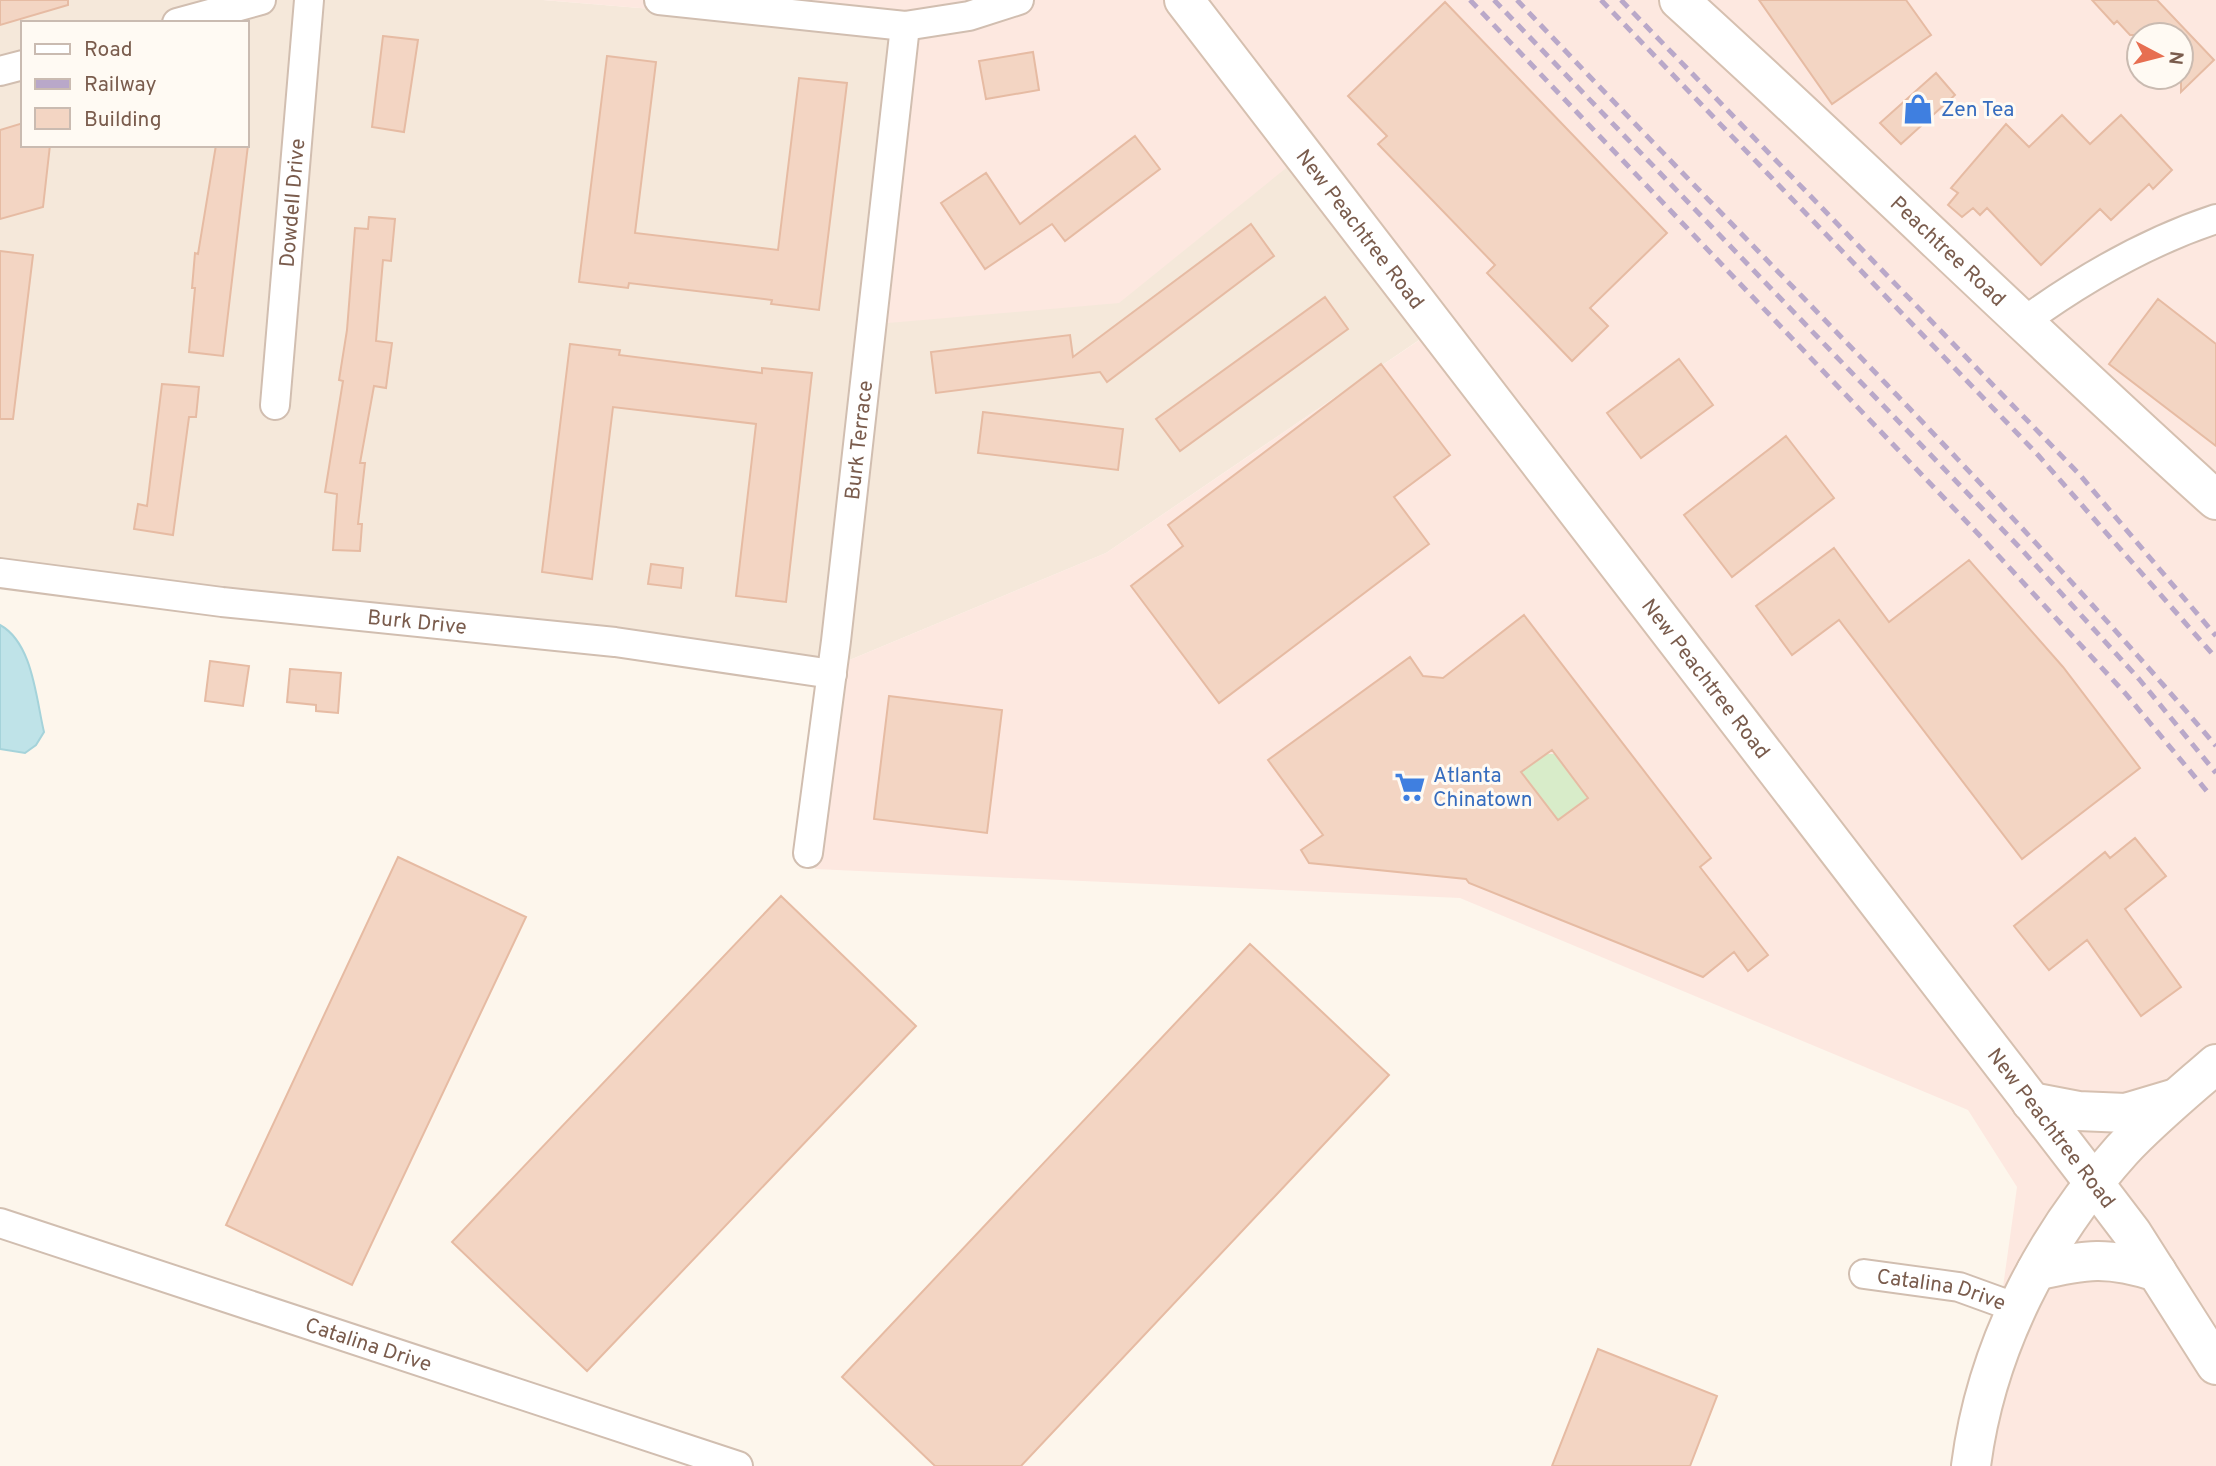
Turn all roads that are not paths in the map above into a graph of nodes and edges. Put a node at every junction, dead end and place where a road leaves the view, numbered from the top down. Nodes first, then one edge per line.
1 (261, 0) edge
2 (309, 0) edge
3 (659, 0) edge
4 (1019, 0) edge
5 (1184, 0) edge
6 (1679, 0) edge
7 (184, 21) edge
8 (905, 26) junction
9 (21, 66) edge
10 (0, 71) edge
11 (2216, 219) edge
12 (2022, 323) junction
13 (275, 405) dead end
14 (2216, 500) edge
15 (0, 573) edge
16 (832, 674) junction
17 (808, 853) dead end
18 (2216, 1064) edge
19 (2178, 1097) junction
20 (2031, 1102) junction
21 (2094, 1183) junction
22 (0, 1223) edge
23 (2036, 1271) junction
24 (2157, 1272) junction
25 (1864, 1274) dead end
26 (2017, 1308) junction
27 (2216, 1365) edge
28 (738, 1466) edge
29 (1971, 1466) edge

1 - 7 street
2 - 13 street, Dowdell Drive
3 - 8 street
4 - 8 street
5 - 20 street, New Peachtree Road
6 - 12 street, Peachtree Road
8 - 16 street, Burk Terrace
9 - 10 street
11 - 12 street
12 - 14 street, Peachtree Road
15 - 16 street, Burk Drive
16 - 17 street, Burk Terrace
18 - 19 street
19 - 20 street
19 - 21 street
20 - 21 street, New Peachtree Road
21 - 23 street
21 - 24 street, New Peachtree Road
22 - 28 street, Catalina Drive
23 - 24 street
23 - 26 street
24 - 27 street, New Peachtree Road
25 - 26 street, Catalina Drive
26 - 29 street

